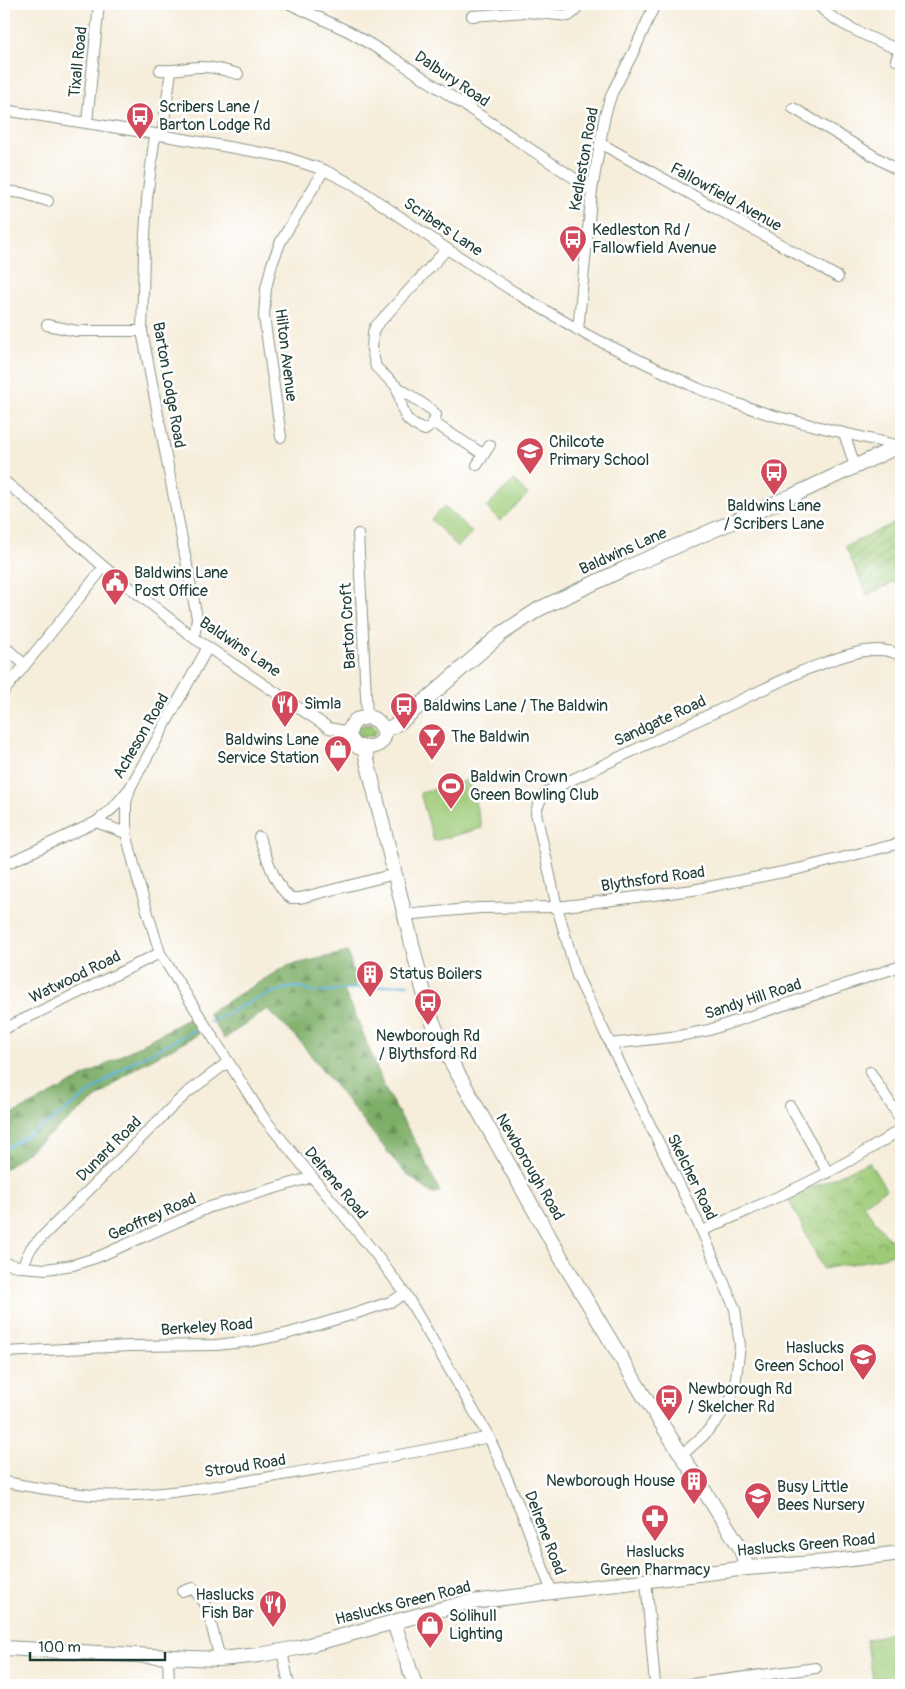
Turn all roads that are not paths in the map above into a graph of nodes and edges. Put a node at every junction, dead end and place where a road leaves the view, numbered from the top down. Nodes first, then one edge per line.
1 (99, 4) edge
2 (290, 4) edge
3 (578, 4) edge
4 (655, 4) edge
5 (818, 4) edge
6 (472, 16) dead end
7 (901, 50) edge
8 (896, 60) dead end
9 (160, 70) dead end
10 (172, 72) junction
11 (238, 74) dead end
12 (793, 108) dead end
13 (4, 110) edge
14 (87, 122) junction
15 (160, 135) junction
16 (600, 143) junction
17 (324, 170) junction
18 (901, 172) edge
19 (592, 190) junction
20 (4, 191) edge
21 (48, 201) dead end
22 (447, 249) junction
23 (838, 277) dead end
24 (47, 325) dead end
25 (578, 330) junction
26 (142, 331) junction
27 (396, 386) junction
28 (434, 423) junction
29 (844, 433) junction
30 (281, 437) dead end
31 (490, 445) dead end
32 (900, 446) edge
33 (483, 454) junction
34 (477, 465) dead end
35 (855, 466) junction
36 (4, 482) edge
37 (358, 534) dead end
38 (104, 568) junction
39 (194, 638) junction
40 (4, 646) edge
41 (208, 648) junction
42 (901, 656) edge
43 (25, 665) junction
44 (4, 691) edge
45 (367, 717) junction
46 (384, 729) junction
47 (349, 732) junction
48 (364, 748) junction
49 (130, 788) junction
50 (96, 822) junction
51 (126, 833) junction
52 (259, 837) dead end
53 (901, 843) edge
54 (4, 865) edge
55 (394, 874) junction
56 (557, 907) junction
57 (404, 915) junction
58 (160, 953) junction
59 (901, 966) edge
60 (4, 1029) edge
61 (610, 1044) junction
62 (228, 1062) junction
63 (870, 1072) dead end
64 (790, 1106) dead end
65 (901, 1120) edge
66 (901, 1129) edge
67 (828, 1173) junction
68 (310, 1176) junction
69 (702, 1231) junction
70 (4, 1264) edge
71 (22, 1267) junction
72 (405, 1293) junction
73 (4, 1352) edge
74 (489, 1437) junction
75 (682, 1454) junction
76 (4, 1482) edge
77 (901, 1553) edge
78 (747, 1568) junction
79 (646, 1580) junction
80 (182, 1591) dead end
81 (552, 1592) junction
82 (394, 1623) junction
83 (4, 1648) edge
84 (282, 1651) junction
85 (168, 1657) junction
86 (220, 1659) junction
87 (816, 1668) dead end
88 (169, 1685) edge
89 (289, 1685) edge
90 (415, 1685) edge
91 (656, 1685) edge
92 (684, 1685) edge

1 - 14 street, Tixall Road
2 - 19 street, Dalbury Road
3 - 6 street
4 - 16 street, Kedleston Road
5 - 7 street
7 - 8 street
9 - 10 street
10 - 11 street
10 - 15 street, Barton Lodge Road
12 - 18 street
13 - 14 street, Scribers Lane
14 - 15 street, Scribers Lane
15 - 17 street, Scribers Lane
15 - 26 street, Barton Lodge Road
16 - 19 street, Kedleston Road
16 - 23 street, Fallowfield Avenue
17 - 22 street, Scribers Lane
17 - 30 street, Hilton Avenue
19 - 25 street, Kedleston Road
20 - 21 street
22 - 25 street, Scribers Lane
22 - 27 street
24 - 26 street
25 - 29 street, Scribers Lane
26 - 39 street, Barton Lodge Road
27 - 28 street
27 - 28 street
28 - 33 street
29 - 32 street, Scribers Lane
29 - 35 street
31 - 33 street
32 - 35 street, Baldwins Lane
33 - 34 street
35 - 46 street, Baldwins Lane
36 - 38 street, Baldwins Lane
37 - 45 street, Barton Croft
38 - 39 street, Baldwins Lane
38 - 43 street
39 - 41 street, Baldwins Lane
40 - 43 street
41 - 47 street, Baldwins Lane
41 - 49 street, Acheson Road
42 - 56 street, Sandgate Road
43 - 44 street
45 - 46 street
45 - 47 street
46 - 48 street
47 - 48 street
48 - 55 street, Newborough Road
49 - 50 street, Acheson Road
49 - 51 street, Delrene Road
50 - 51 street
50 - 54 street, Acheson Road
51 - 58 street, Delrene Road
52 - 55 street
53 - 56 street, Blythsford Road
55 - 57 street, Newborough Road
56 - 57 street, Blythsford Road
56 - 61 street, Skelcher Road
57 - 75 street, Newborough Road
58 - 60 street, Watwood Road
58 - 62 street, Delrene Road
59 - 61 street, Sandy Hill Road
61 - 69 street, Skelcher Road
62 - 68 street, Delrene Road
62 - 71 street, Dunard Road
63 - 65 street
64 - 67 street
66 - 67 street
67 - 69 street
68 - 71 street, Geoffrey Road
68 - 72 street, Delrene Road
69 - 75 street, Skelcher Road
70 - 71 street, Geoffrey Road
72 - 73 street, Berkeley Road
72 - 74 street, Delrene Road
74 - 76 street, Stroud Road
74 - 81 street, Delrene Road
75 - 78 street, Newborough Road
77 - 78 street, Haslucks Green Road
78 - 79 street, Haslucks Green Road
79 - 81 street, Haslucks Green Road
79 - 91 street
80 - 86 street
81 - 82 street, Haslucks Green Road
82 - 84 street, Haslucks Green Road
82 - 90 street
83 - 85 street, Haslucks Green Road
84 - 86 street, Haslucks Green Road
84 - 89 street
85 - 86 street, Haslucks Green Road
85 - 88 street
87 - 92 street

